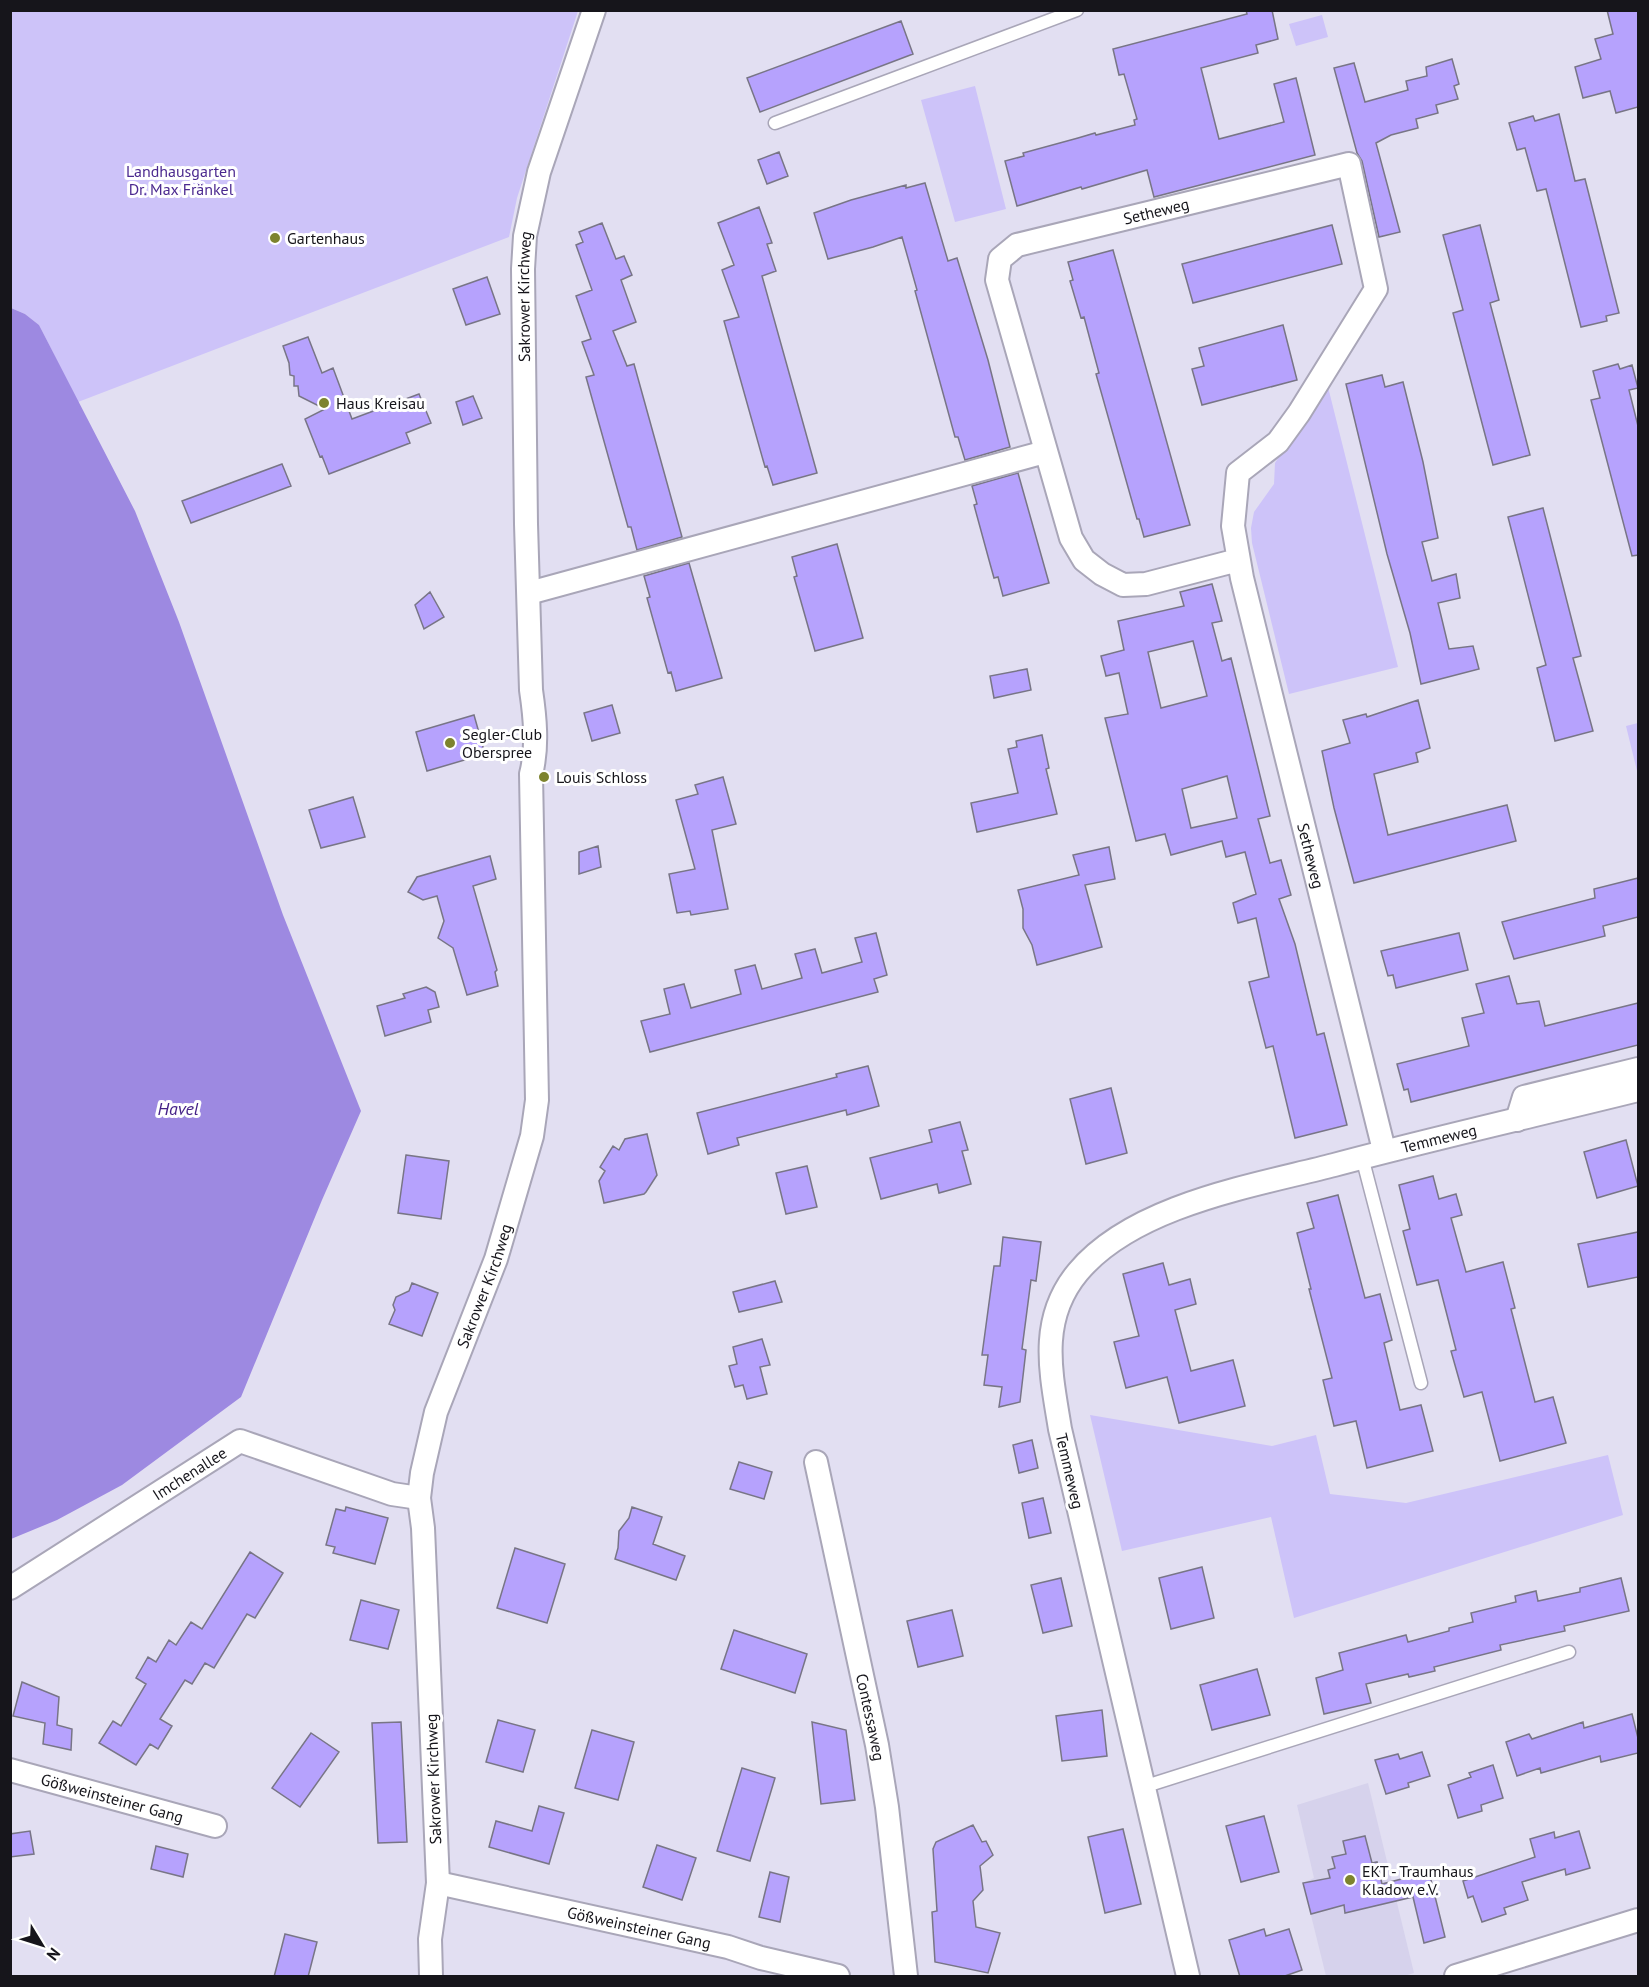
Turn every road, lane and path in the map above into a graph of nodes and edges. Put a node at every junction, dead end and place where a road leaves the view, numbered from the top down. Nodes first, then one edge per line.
1 (594, 10) edge
2 (1077, 10) edge
3 (775, 123) dead end
4 (1045, 452) junction
5 (1238, 560) junction
6 (529, 593) junction
7 (1637, 1079) edge
8 (1373, 1154) junction
9 (1421, 1383) dead end
10 (816, 1462) dead end
11 (419, 1498) junction
12 (10, 1588) edge
13 (1569, 1652) dead end
14 (10, 1770) edge
15 (1143, 1787) junction
16 (214, 1826) dead end
17 (438, 1882) junction
18 (1638, 1920) edge
19 (431, 1977) edge
20 (838, 1977) edge
21 (906, 1977) edge
22 (1188, 1977) edge
23 (1456, 1977) edge

1 - 6 street, Sakrower Kirchweg
2 - 3 lane
4 - 5 street, Setheweg
4 - 5 street, Setheweg
4 - 6 street
5 - 8 street, Setheweg
6 - 11 street, Sakrower Kirchweg
7 - 8 street, Temmeweg
8 - 9 lane
8 - 15 street, Temmeweg
10 - 21 street, Contessaweg
11 - 12 street, Imchenallee
11 - 17 street, Sakrower Kirchweg
13 - 15 lane
14 - 16 street, Gößweinsteiner Gang
15 - 22 street, Temmeweg
17 - 19 street, Sakrower Kirchweg
17 - 20 street, Gößweinsteiner Gang
18 - 23 street

